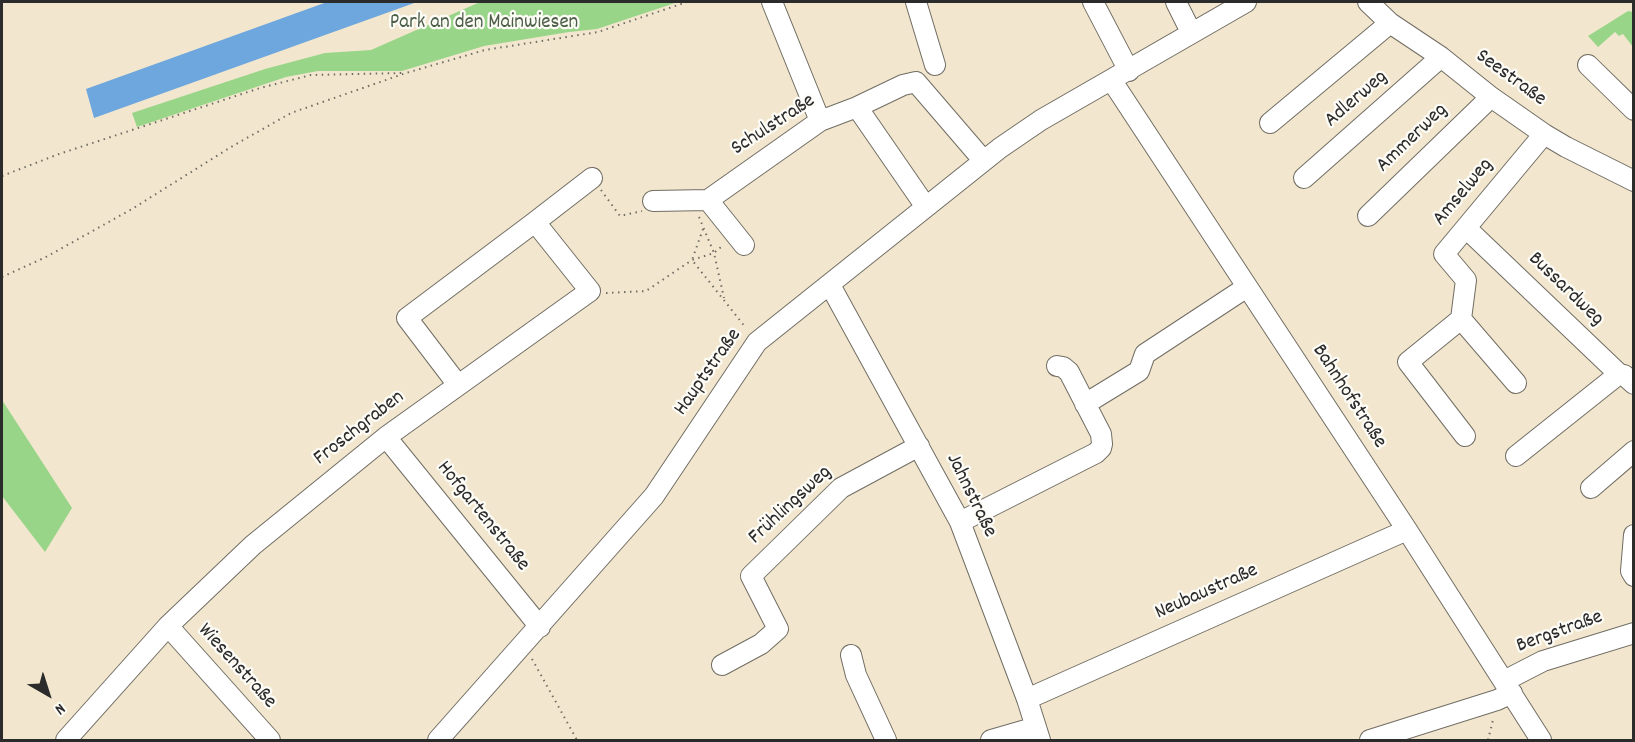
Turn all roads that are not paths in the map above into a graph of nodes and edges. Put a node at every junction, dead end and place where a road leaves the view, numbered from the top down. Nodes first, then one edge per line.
1 (772, 2) edge
2 (916, 2) edge
3 (1093, 2) edge
4 (1176, 2) edge
5 (1246, 2) edge
6 (1368, 2) edge
7 (1390, 22) junction
8 (1191, 32) junction
9 (1442, 57) junction
10 (935, 65) dead end
11 (1588, 65) dead end
12 (1120, 76) junction
13 (1491, 97) junction
14 (857, 107) junction
15 (1634, 110) edge
16 (820, 121) junction
17 (1270, 123) dead end
18 (1544, 134) junction
19 (983, 160) junction
20 (592, 178) dead end
21 (1304, 178) dead end
22 (1634, 181) edge
23 (653, 201) dead end
24 (702, 204) junction
25 (926, 207) junction
26 (1368, 216) dead end
27 (535, 222) junction
28 (1466, 228) junction
29 (740, 240) road end
30 (830, 285) junction
31 (1247, 287) junction
32 (1461, 319) junction
33 (1057, 366) dead end
34 (1628, 374) edge
35 (1516, 383) dead end
36 (458, 385) junction
37 (1085, 404) junction
38 (1465, 436) dead end
39 (387, 437) junction
40 (919, 446) junction
41 (1634, 451) edge
42 (1516, 456) dead end
43 (1591, 488) dead end
44 (960, 522) junction
45 (1407, 530) junction
46 (1634, 535) edge
47 (1634, 576) edge
48 (168, 626) junction
49 (540, 627) junction
50 (1634, 633) edge
51 (851, 655) dead end
52 (722, 665) dead end
53 (1508, 687) junction
54 (1027, 699) junction
55 (1038, 734) edge
56 (66, 741) edge
57 (270, 741) edge
58 (438, 741) edge
59 (886, 741) edge
60 (991, 741) edge
61 (1370, 741) edge
62 (1541, 741) edge

1 - 16 street
2 - 10 street
3 - 12 street, Bahnhofstraße
4 - 8 street
5 - 8 street, Hauptstraße
6 - 7 street, Seestraße
7 - 9 street, Seestraße
7 - 17 street
8 - 12 street, Hauptstraße
9 - 13 street, Seestraße
9 - 21 street, Adlerweg
11 - 15 street
12 - 19 street, Hauptstraße
12 - 31 street, Bahnhofstraße
13 - 18 street, Seestraße
13 - 26 street, Ammerweg
14 - 16 street, Schulstraße
14 - 19 street, Schulstraße
14 - 25 street
16 - 24 street, Schulstraße
18 - 22 street, Seestraße
18 - 28 street, Amselweg
19 - 25 street, Hauptstraße
20 - 27 street
23 - 24 street
24 - 29 street
25 - 30 street, Hauptstraße
27 - 36 street
27 - 36 street, Froschgraben
28 - 32 street, Amselweg
28 - 34 street, Bussardweg
30 - 40 street, Jahnstraße
30 - 49 street, Hauptstraße
31 - 37 street
31 - 45 street, Bahnhofstraße
32 - 35 street
32 - 38 street
33 - 37 street
34 - 42 street
36 - 39 street, Froschgraben
37 - 44 street
39 - 48 street, Froschgraben
39 - 49 street, Hofgartenstraße
40 - 44 street, Jahnstraße
40 - 52 street, Frühlingsweg
41 - 43 street
44 - 54 street, Jahnstraße
45 - 53 street, Bahnhofstraße
45 - 54 street, Neubaustraße
46 - 47 street
48 - 56 street, Froschgraben
48 - 57 street, Wiesenstraße
49 - 58 street, Hauptstraße
50 - 53 street, Bergstraße
51 - 59 street
53 - 61 street, Bergstraße
53 - 62 street, Bahnhofstraße
54 - 55 street, Jahnstraße
55 - 60 street

